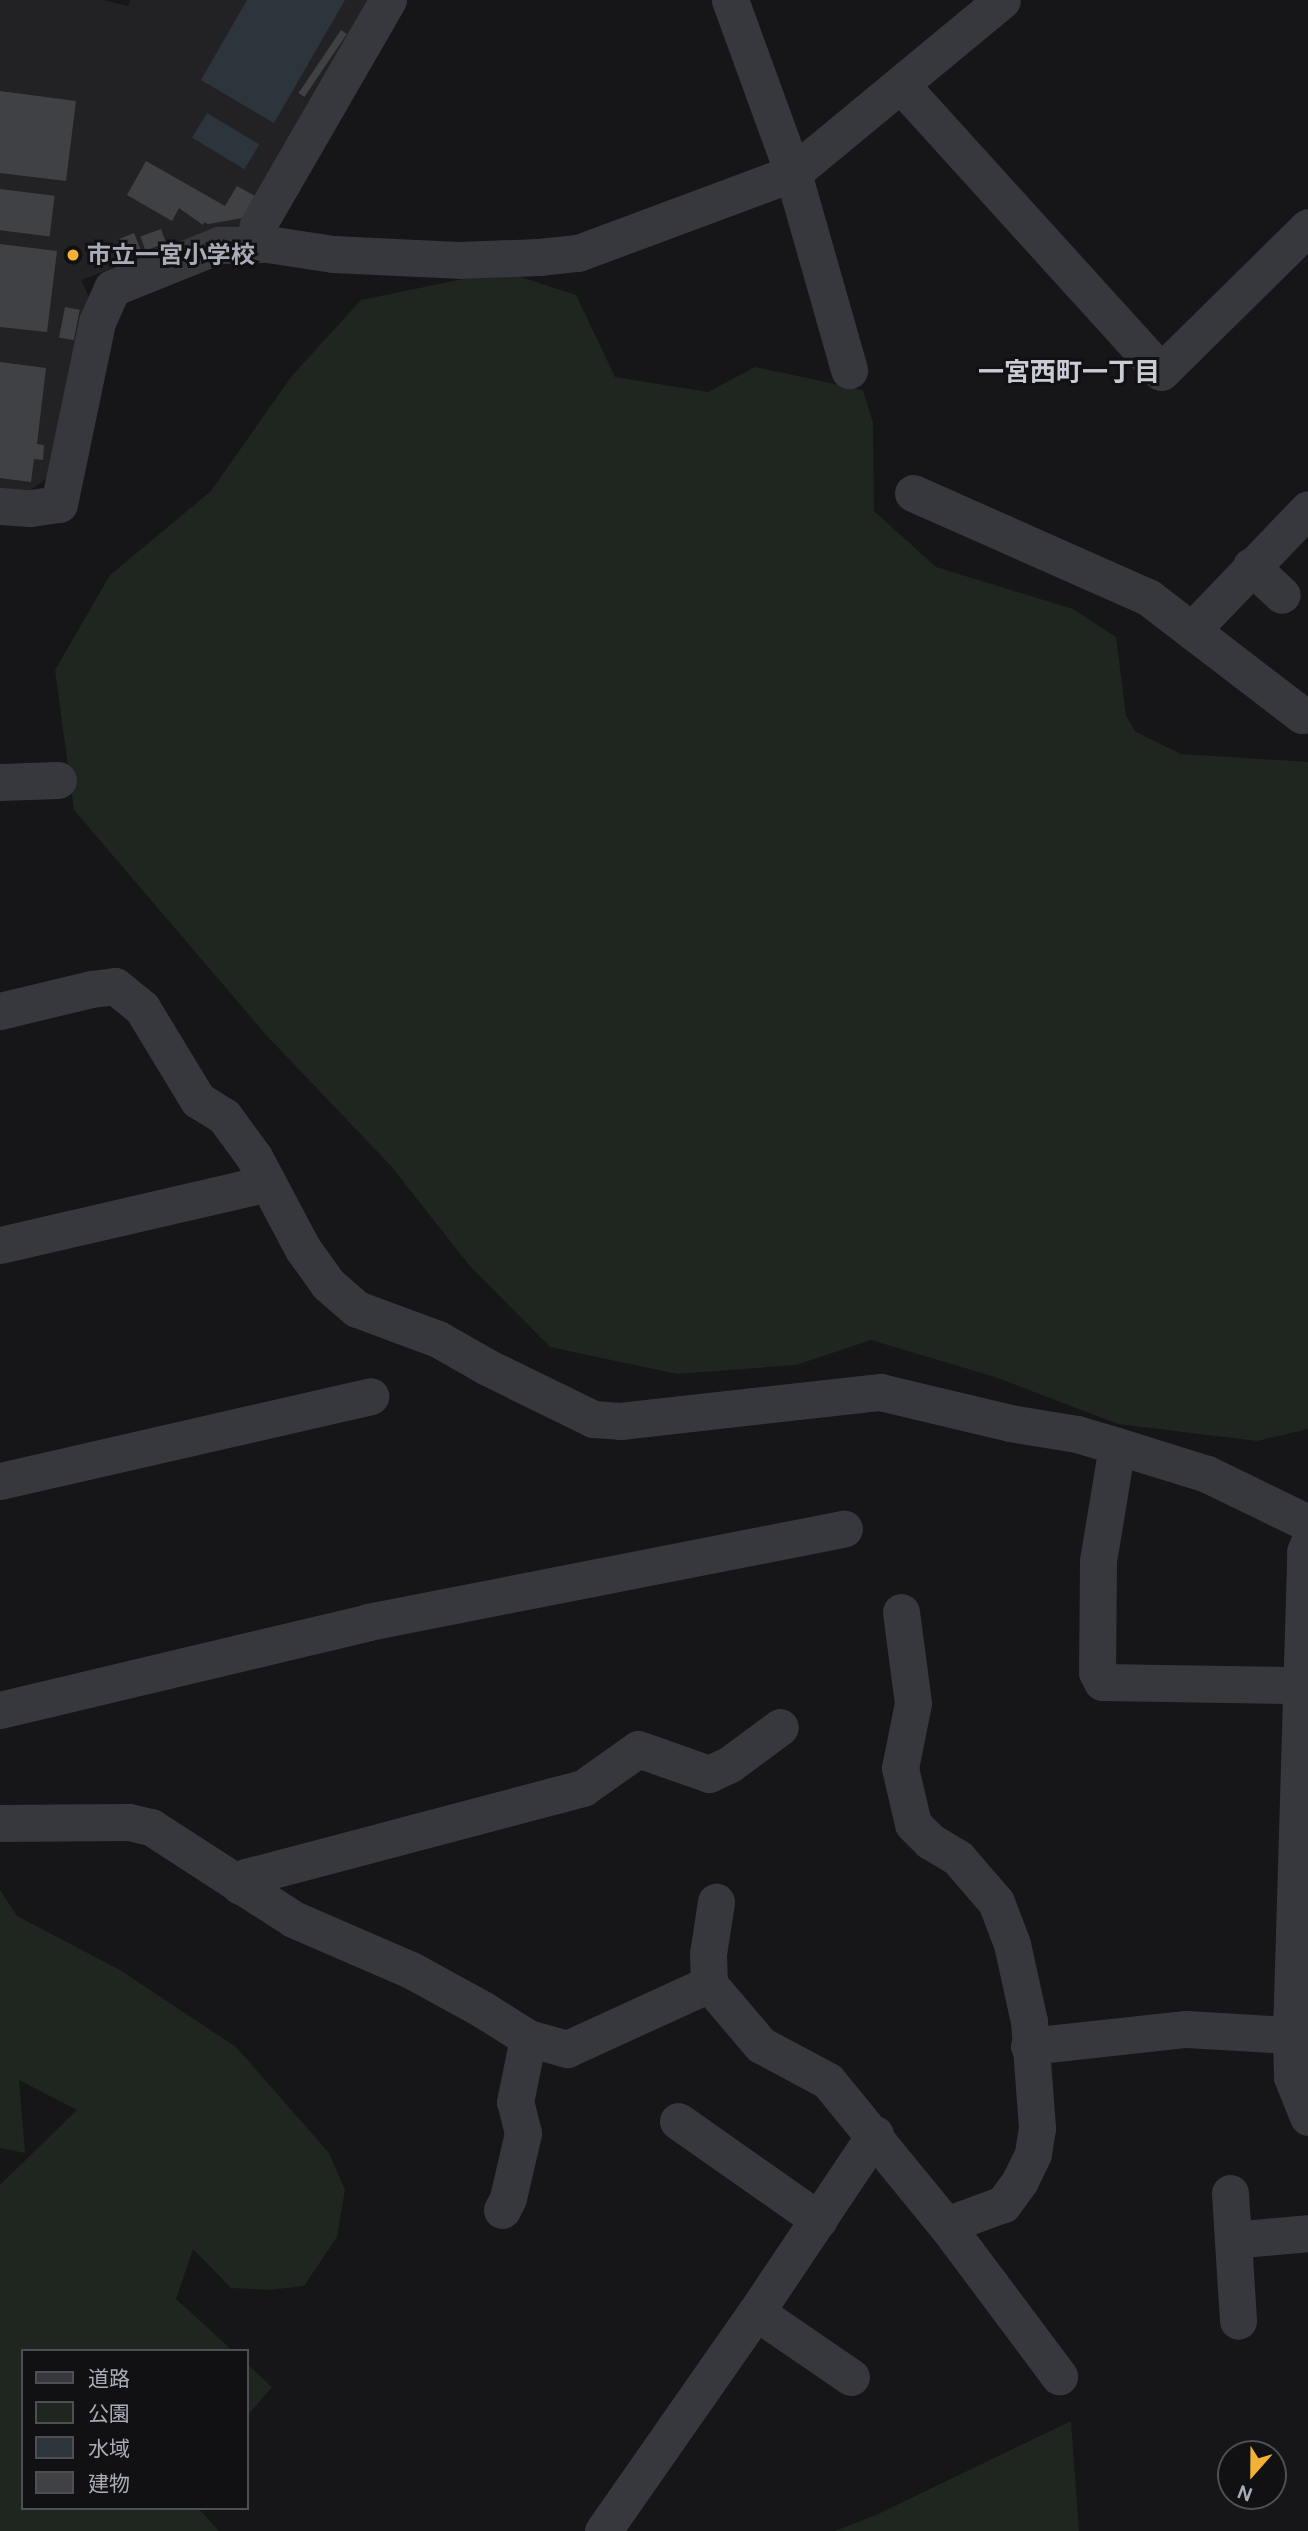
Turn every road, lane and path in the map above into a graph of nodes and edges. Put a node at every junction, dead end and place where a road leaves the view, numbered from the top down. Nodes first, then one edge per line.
1 (388, 0) edge
2 (730, 0) edge
3 (1002, 0) edge
4 (901, 85) junction
5 (793, 173) junction
6 (1308, 227) edge
7 (253, 244) junction
8 (849, 370) dead end
9 (913, 493) dead end
10 (0, 506) edge
11 (1308, 509) edge
12 (1251, 566) junction
13 (1282, 595) dead end
14 (1193, 629) junction
15 (1302, 715) dead end
16 (58, 780) dead end
17 (0, 782) edge
18 (0, 1011) edge
19 (268, 1183) junction
20 (0, 1245) edge
21 (370, 1396) dead end
22 (1117, 1446) junction
23 (0, 1481) edge
24 (1308, 1523) edge
25 (844, 1529) dead end
26 (1308, 1544) edge
27 (901, 1612) dead end
28 (1301, 1685) junction
29 (0, 1710) edge
30 (780, 1727) dead end
31 (0, 1823) edge
32 (240, 1886) junction
33 (716, 1902) dead end
34 (1301, 1931) edge
35 (709, 1984) junction
36 (1291, 2035) junction
37 (528, 2038) junction
38 (1029, 2046) junction
39 (1308, 2117) edge
40 (678, 2121) dead end
41 (875, 2134) junction
42 (1230, 2193) dead end
43 (502, 2210) dead end
44 (818, 2220) junction
45 (946, 2225) junction
46 (1308, 2234) edge
47 (1233, 2240) junction
48 (757, 2312) junction
49 (1238, 2321) dead end
50 (1059, 2376) dead end
51 (851, 2377) dead end
52 (603, 2531) edge

1 - 7 street
2 - 5 street
3 - 4 street
4 - 5 street
4 - 6 street
5 - 7 street
5 - 8 street
7 - 10 street
9 - 14 street
11 - 12 street
12 - 13 street
12 - 14 street
14 - 15 street
16 - 17 street
18 - 19 street
19 - 20 street
19 - 22 street
21 - 23 street
22 - 24 street
22 - 28 street
25 - 29 street
26 - 28 street
27 - 38 street
28 - 34 street
30 - 32 street
31 - 32 street
32 - 37 street
33 - 35 street
34 - 36 street
35 - 37 street
35 - 41 street
36 - 38 street
36 - 39 street
37 - 43 street
38 - 45 street
40 - 44 street
41 - 44 street
41 - 45 street
42 - 47 street
44 - 48 street
45 - 50 street
46 - 47 street
47 - 49 street
48 - 51 street
48 - 52 street

